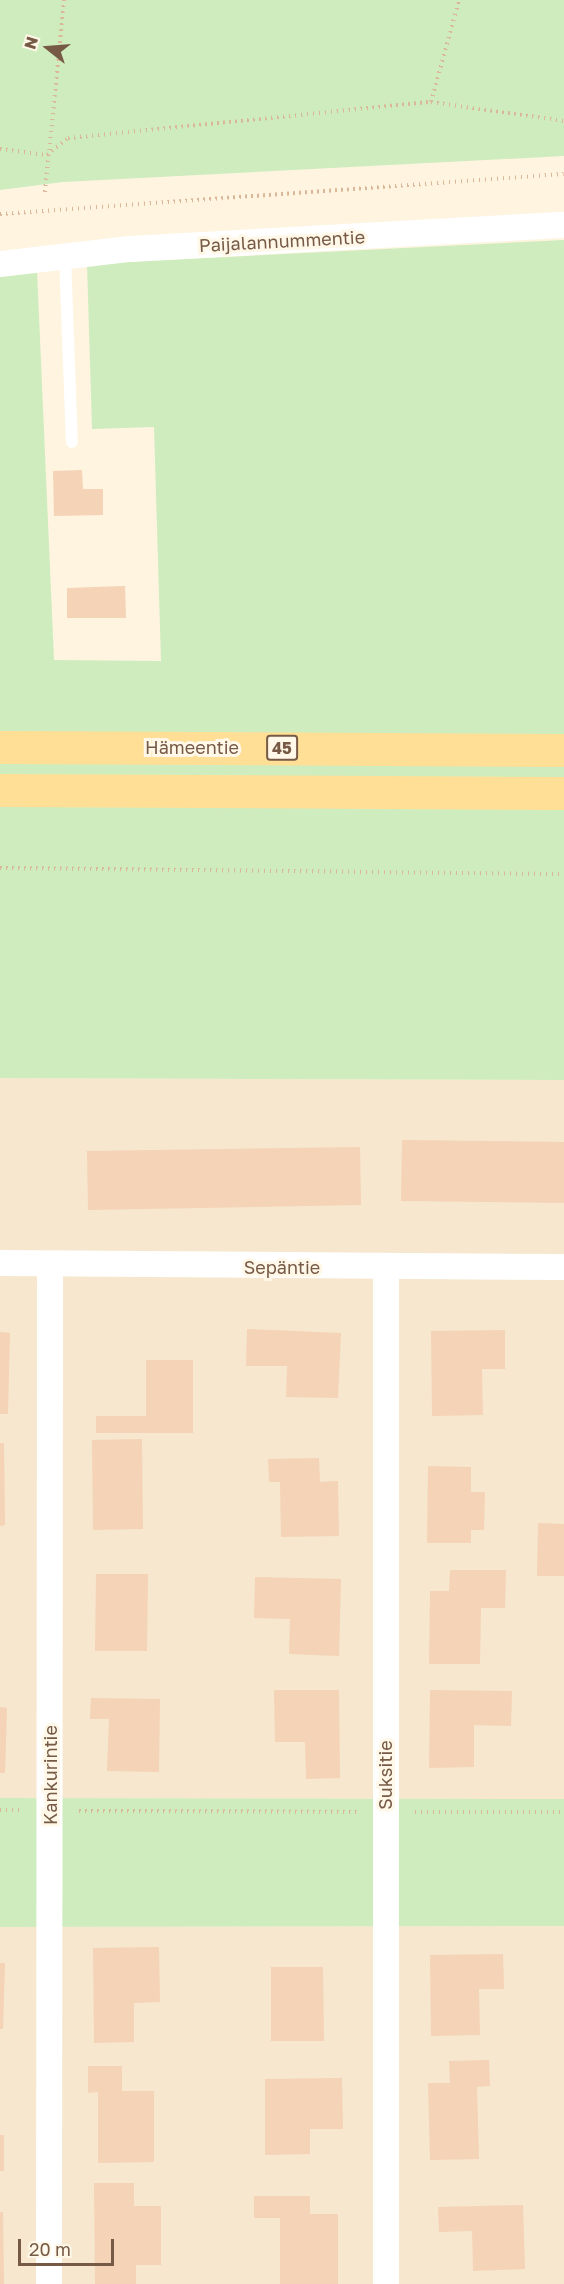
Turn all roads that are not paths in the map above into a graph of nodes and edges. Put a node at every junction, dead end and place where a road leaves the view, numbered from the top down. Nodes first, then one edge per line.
1 (564, 225) edge
2 (65, 255) junction
3 (0, 264) edge
4 (72, 442) dead end
5 (0, 747) edge
6 (564, 750) edge
7 (0, 790) edge
8 (564, 793) edge
9 (0, 1263) edge
10 (50, 1266) junction
11 (386, 1267) junction
12 (564, 1267) edge
13 (49, 2284) edge
14 (386, 2284) edge

1 - 2 street, Paijalannummentie
2 - 3 street, Paijalannummentie
2 - 4 lane
5 - 6 main road, Hämeentie / 45
7 - 8 main road
9 - 10 street, Sepäntie
10 - 11 street, Sepäntie
10 - 13 street, Kankurintie
11 - 12 street, Sepäntie
11 - 14 street, Suksitie

